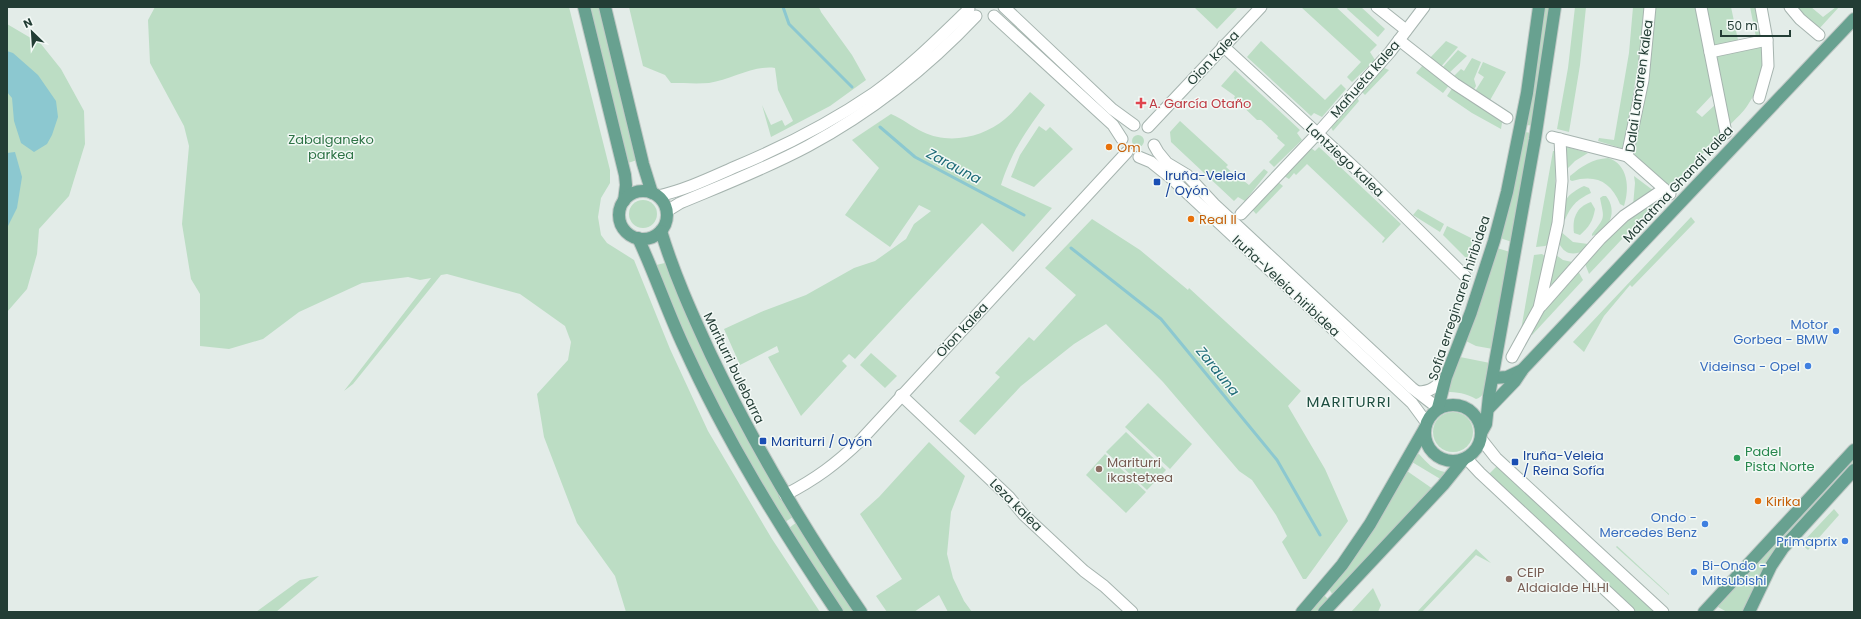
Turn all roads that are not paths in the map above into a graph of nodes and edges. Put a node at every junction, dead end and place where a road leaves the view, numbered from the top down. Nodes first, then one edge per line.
1 (584, 7) edge
2 (605, 7) edge
3 (1004, 7) edge
4 (1261, 7) edge
5 (1377, 7) edge
6 (1424, 7) edge
7 (1539, 7) edge
8 (1554, 7) edge
9 (1650, 7) edge
10 (1701, 7) edge
11 (1761, 7) edge
12 (1790, 7) edge
13 (971, 10) edge
14 (994, 16) junction
15 (1854, 19) edge
16 (1406, 30) junction
17 (1819, 34) dead end
18 (1399, 40) junction
19 (1767, 40) junction
20 (1223, 46) junction
21 (1710, 52) junction
22 (1759, 98) dead end
23 (1507, 118) dead end
24 (1134, 125) junction
25 (1148, 127) junction
26 (1726, 133) dead end
27 (1317, 134) junction
28 (1122, 139) junction
29 (1154, 145) junction
30 (1127, 152) junction
31 (1627, 156) junction
32 (1139, 157) junction
33 (655, 194) junction
34 (624, 201) junction
35 (667, 211) junction
36 (1241, 214) dead end
37 (661, 231) junction
38 (638, 238) junction
39 (1465, 276) dead end
40 (1539, 308) junction
41 (1512, 357) dead end
42 (1523, 369) junction
43 (1446, 377) junction
44 (1493, 378) junction
45 (1418, 392) junction
46 (901, 395) junction
47 (1489, 396) junction
48 (1438, 408) junction
49 (1489, 408) junction
50 (1468, 409) junction
51 (1426, 425) junction
52 (1481, 436) junction
53 (1854, 450) edge
54 (1465, 458) junction
55 (1854, 470) edge
56 (785, 495) junction
57 (1751, 610) edge
58 (836, 612) edge
59 (860, 612) edge
60 (1132, 612) edge
61 (1302, 612) edge
62 (1324, 612) edge
63 (1629, 612) edge
64 (1663, 612) edge
65 (1704, 612) edge
66 (1709, 612) edge
67 (1712, 612) edge

1 - 34 main road
2 - 33 main road
3 - 14 street
3 - 24 street
4 - 20 street, Oion kalea
5 - 16 street
6 - 16 street, Mañueta kalea
7 - 43 main road, Sofia erreginaren hiribidea
8 - 44 main road
9 - 31 street, Dalai Lamaren kalea
10 - 21 street
11 - 19 street
12 - 17 street
13 - 14 street
13 - 33 street
13 - 35 street
14 - 28 street
15 - 42 main road, Mahatma Ghandi kalea
16 - 18 street, Mañueta kalea
18 - 23 street
18 - 27 street, Mañueta kalea
19 - 21 street
19 - 22 street
20 - 25 street, Oion kalea
20 - 27 street, Lantziego kalea
21 - 26 street
24 - 25 street
24 - 28 street
25 - 29 street
27 - 36 street, Mañueta kalea
27 - 39 street, Lantziego kalea
28 - 30 street
29 - 32 street
29 - 45 street, Iruña-Veleia hiribidea
30 - 32 street
30 - 46 street, Oion kalea
31 - 40 street, Dalai Lamaren kalea
31 - 40 street
32 - 51 street, Iruña-Veleia hiribidea
33 - 34 main road
33 - 35 main road
34 - 38 main road
35 - 37 main road
37 - 38 main road
37 - 56 main road, Mariturri bulebarra
38 - 58 main road
40 - 41 street
42 - 44 main road, Mahatma Ghandi kalea
42 - 49 main road, Mahatma Ghandi kalea
43 - 45 street
43 - 48 main road, Sofia erreginaren hiribidea
44 - 47 main road
45 - 48 street, Iruña-Veleia hiribidea
46 - 56 street, Oion kalea
46 - 60 street, Leza kalea
47 - 49 main road
47 - 50 main road
48 - 50 main road
48 - 51 main road
49 - 52 main road
50 - 52 main road
51 - 54 main road
51 - 61 main road
52 - 54 main road
52 - 64 street
53 - 65 main road
54 - 62 main road
54 - 63 street
55 - 57 main road
56 - 59 main road, Mariturri bulebarra
66 - 67 main road

